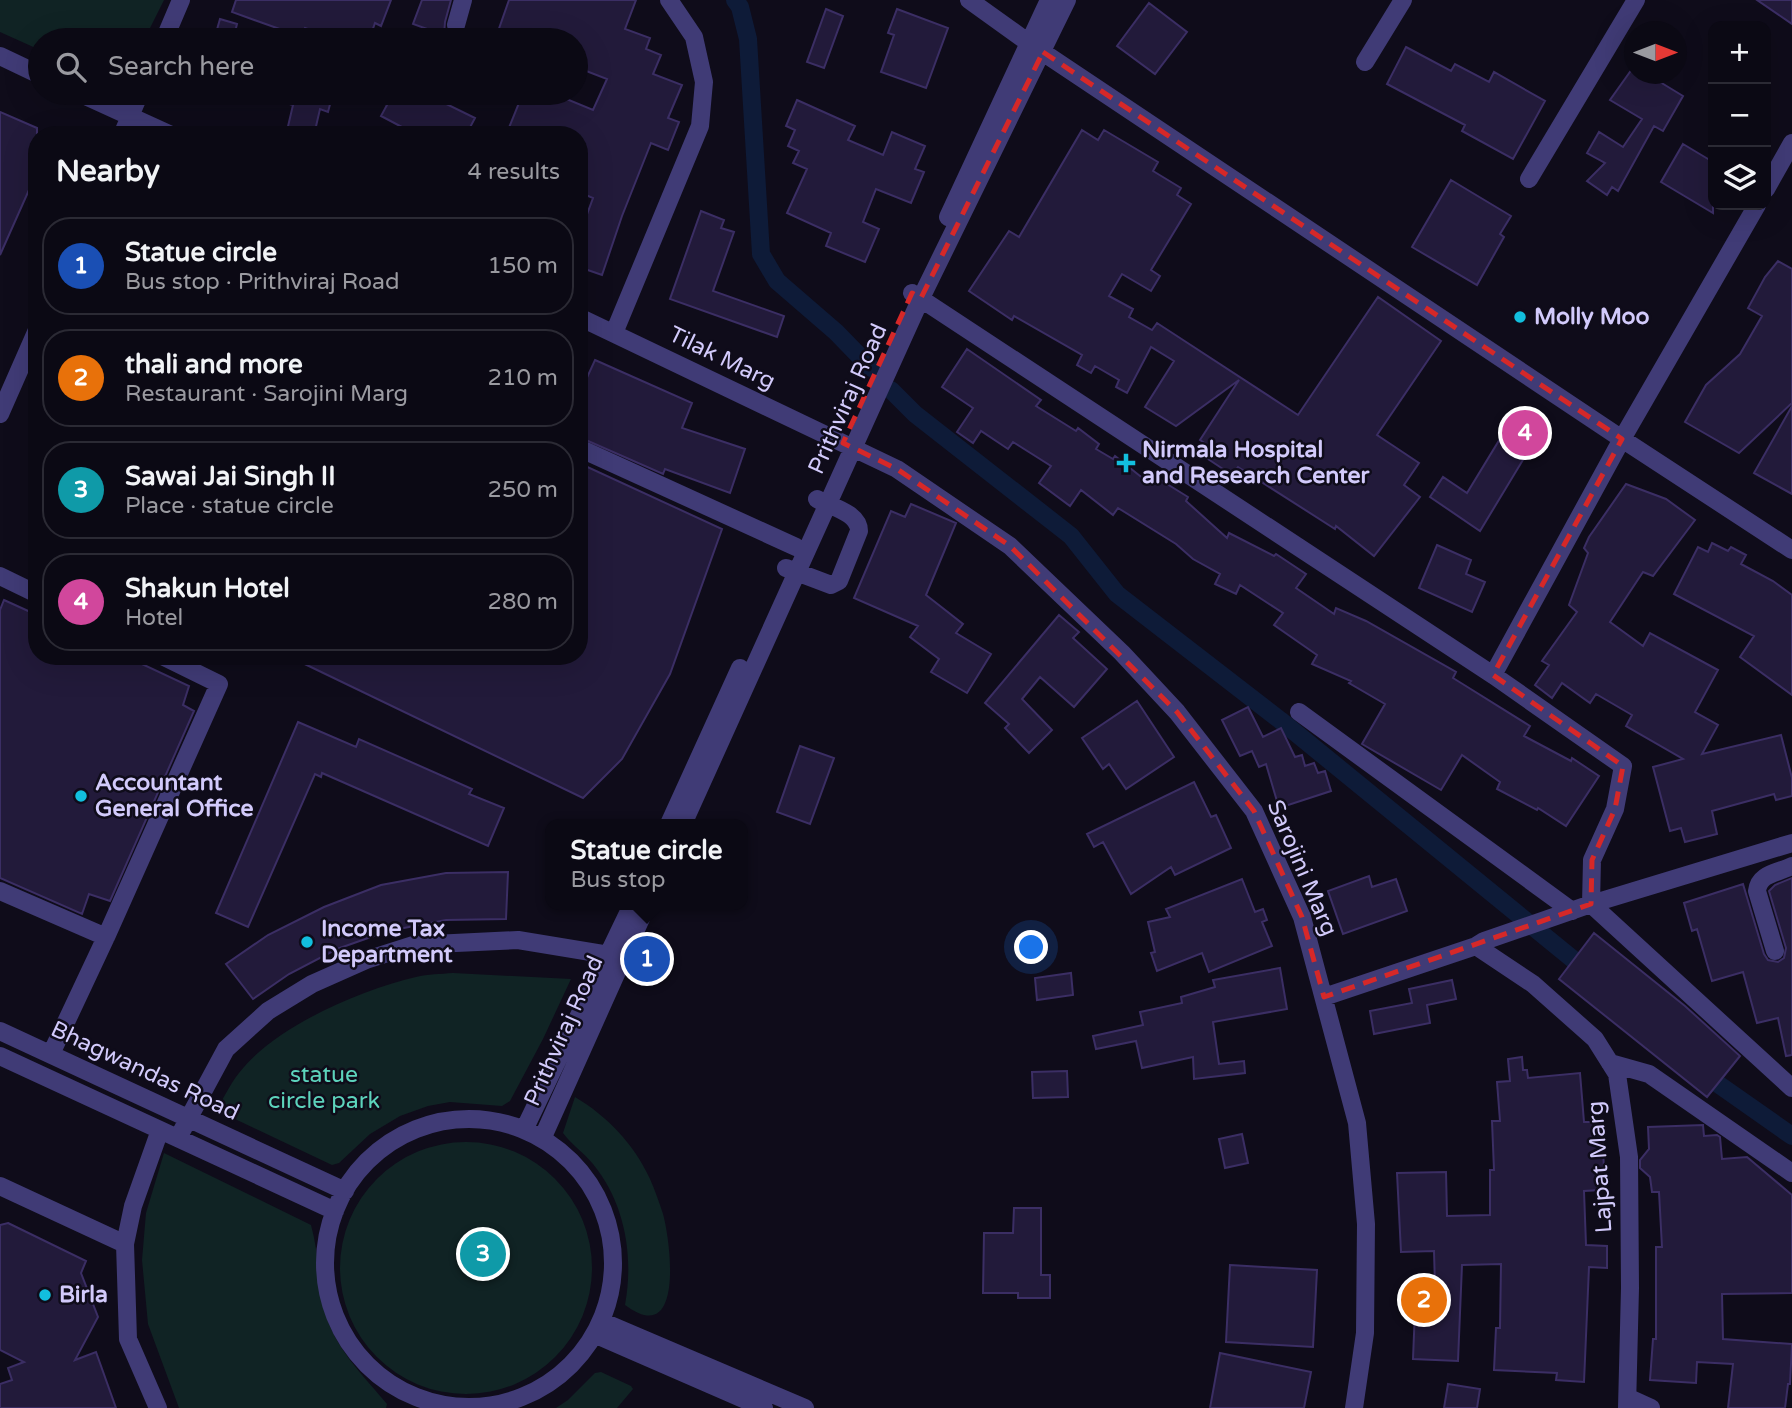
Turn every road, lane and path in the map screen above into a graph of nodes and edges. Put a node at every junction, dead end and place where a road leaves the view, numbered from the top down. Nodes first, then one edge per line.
1 (181, 0) edge
2 (463, 0) edge
3 (669, 0) edge
4 (969, 0) edge
5 (1049, 0) edge
6 (1067, 0) edge
7 (1403, 0) edge
8 (1636, 0) edge
9 (456, 24) dead end
10 (169, 28) edge
11 (1036, 48) junction
12 (0, 56) edge
13 (1366, 62) dead end
14 (28, 69) edge
15 (106, 105) edge
16 (135, 105) edge
17 (130, 116) junction
18 (126, 126) edge
19 (152, 126) edge
20 (1792, 143) edge
21 (1529, 179) dead end
22 (1771, 180) edge
23 (1754, 210) edge
24 (916, 296) junction
25 (588, 321) edge
26 (614, 333) junction
27 (28, 350) edge
28 (0, 414) edge
29 (1622, 439) junction
30 (848, 446) junction
31 (588, 452) edge
32 (822, 502) junction
33 (796, 547) junction
34 (1792, 550) edge
35 (791, 571) junction
36 (0, 576) edge
37 (28, 590) edge
38 (180, 665) edge
39 (1493, 675) junction
40 (1298, 712) dead end
41 (671, 819) edge
42 (685, 819) edge
43 (1792, 844) edge
44 (1792, 866) edge
45 (0, 891) edge
46 (1591, 904) junction
47 (630, 910) edge
48 (645, 910) edge
49 (1572, 911) junction
50 (106, 937) junction
51 (1480, 944) junction
52 (1775, 951) dead end
53 (609, 955) junction
54 (1324, 997) junction
55 (0, 1031) edge
56 (51, 1054) junction
57 (0, 1056) edge
58 (1611, 1063) junction
59 (1789, 1081) edge
60 (187, 1117) junction
61 (160, 1130) junction
62 (524, 1130) junction
63 (178, 1138) junction
64 (542, 1139) junction
65 (1792, 1173) edge
66 (0, 1186) edge
67 (345, 1191) junction
68 (335, 1211) junction
69 (125, 1244) junction
70 (598, 1328) junction
71 (403, 1401) edge
72 (1628, 1403) edge
73 (158, 1408) edge
74 (764, 1408) edge
75 (805, 1408) edge
76 (1354, 1408) edge
77 (1651, 1408) edge

1 - 10 street
2 - 9 street
3 - 26 street
4 - 11 street
5 - 11 street, Prithviraj Road
6 - 11 street, Prithviraj Road
7 - 13 street
8 - 21 street
11 - 24 street, Prithviraj Road
11 - 29 street
12 - 14 street
15 - 17 street
16 - 17 street
17 - 18 street
17 - 19 street
20 - 22 street
23 - 29 street
24 - 30 street, Prithviraj Road
24 - 39 street
25 - 26 street, Tilak Marg
26 - 30 street, Tilak Marg
27 - 28 street
29 - 34 street
29 - 39 street
30 - 32 street, Prithviraj Road
30 - 54 street, Sarojini Marg
31 - 33 street
32 - 33 street, Prithviraj Road
32 - 35 street, Prithviraj Road
32 - 35 street
33 - 35 street, Prithviraj Road
35 - 41 street, Prithviraj Road
35 - 42 street, Prithviraj Road
36 - 37 street
38 - 50 street
39 - 46 street
40 - 49 street
43 - 46 street
44 - 52 street
45 - 50 street
46 - 49 street
46 - 59 street
47 - 53 street, Prithviraj Road
48 - 64 street, Prithviraj Road
49 - 51 street
50 - 56 street
51 - 54 street
51 - 58 street, Lajpat Marg
53 - 60 street
53 - 62 street, Prithviraj Road
54 - 76 street, Sarojini Marg
55 - 56 street, Bhagwandas Road
56 - 60 street, Bhagwandas Road
57 - 61 street, Bhagwandas Road
58 - 65 street
58 - 72 street, Lajpat Marg
60 - 63 street
60 - 67 street, Bhagwandas Road
61 - 63 street, Bhagwandas Road
61 - 69 street
62 - 64 street
62 - 67 street
63 - 68 street, Bhagwandas Road
64 - 70 street
66 - 69 street
67 - 68 street
68 - 71 street
69 - 73 street
70 - 71 street
70 - 74 street
70 - 75 street
72 - 77 street

